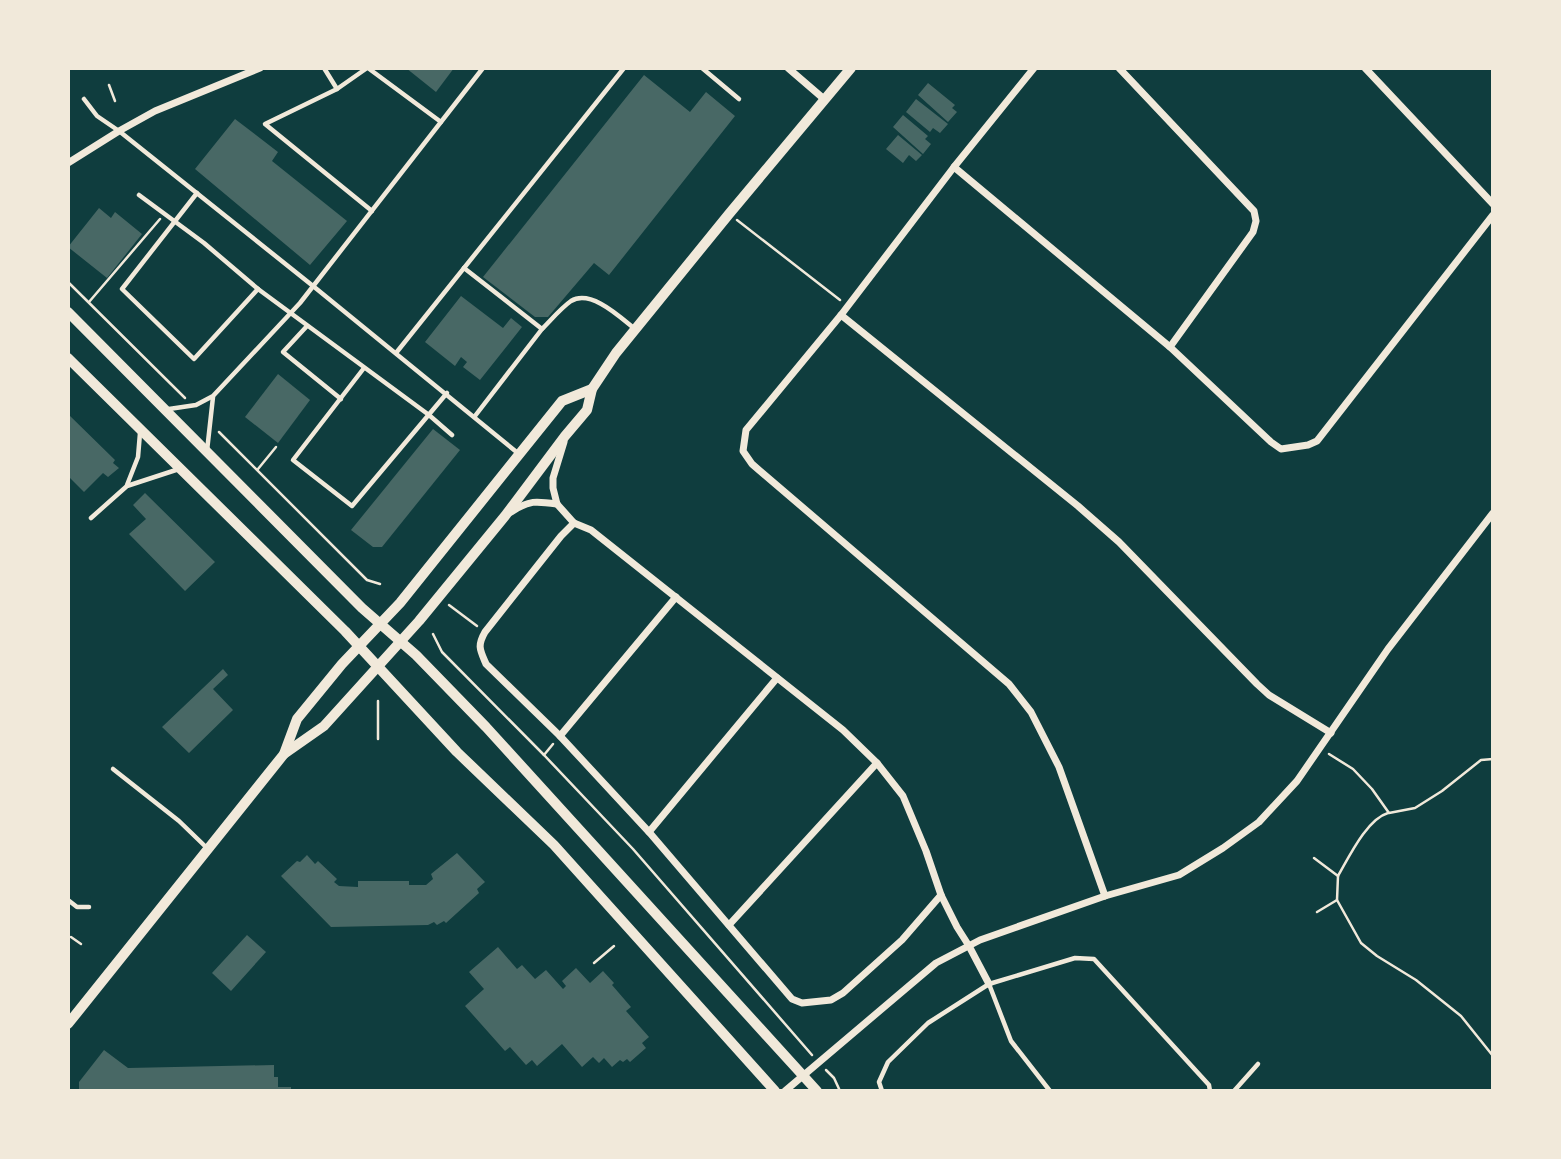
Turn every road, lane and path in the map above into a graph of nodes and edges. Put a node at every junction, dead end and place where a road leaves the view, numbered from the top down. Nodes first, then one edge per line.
1 (260, 68) edge
2 (324, 68) edge
3 (368, 68) edge
4 (483, 68) edge
5 (624, 68) edge
6 (702, 68) edge
7 (788, 68) edge
8 (851, 68) edge
9 (1034, 68) edge
10 (1119, 68) edge
11 (1365, 68) edge
12 (109, 85) dead end
13 (337, 89) junction
14 (84, 99) dead end
15 (739, 99) dead end
16 (824, 99) junction
17 (115, 101) dead end
18 (441, 122) junction
19 (119, 131) junction
20 (68, 163) edge
21 (954, 167) junction
22 (197, 193) junction
23 (139, 195) dead end
24 (1493, 204) edge
25 (372, 211) junction
26 (165, 214) junction
27 (729, 214) junction
28 (1493, 215) edge
29 (174, 221) junction
30 (464, 268) junction
31 (68, 282) edge
32 (313, 286) junction
33 (258, 289) junction
34 (89, 302) junction
35 (848, 306) junction
36 (68, 312) edge
37 (291, 314) junction
38 (841, 315) junction
39 (307, 326) junction
40 (542, 329) junction
41 (635, 329) junction
42 (1170, 347) junction
43 (396, 353) junction
44 (68, 358) edge
45 (364, 368) junction
46 (592, 389) junction
47 (447, 393) junction
48 (183, 396) dead end
49 (213, 396) junction
50 (341, 399) junction
51 (166, 410) junction
52 (429, 415) junction
53 (475, 416) junction
54 (140, 430) junction
55 (220, 433) dead end
56 (452, 435) dead end
57 (565, 436) junction
58 (275, 447) dead end
59 (207, 451) junction
60 (519, 454) junction
61 (179, 469) junction
62 (257, 470) junction
63 (127, 486) junction
64 (557, 504) junction
65 (1493, 513) edge
66 (505, 516) junction
67 (91, 518) dead end
68 (574, 523) junction
69 (380, 584) dead end
70 (676, 597) junction
71 (449, 605) dead end
72 (380, 624) junction
73 (477, 626) dead end
74 (433, 634) dead end
75 (401, 641) junction
76 (359, 646) junction
77 (378, 666) junction
78 (777, 678) junction
79 (378, 701) dead end
80 (1331, 733) junction
81 (560, 736) junction
82 (378, 738) dead end
83 (1320, 748) junction
84 (284, 754) junction
85 (544, 755) junction
86 (1493, 759) edge
87 (877, 763) junction
88 (113, 769) dead end
89 (1389, 813) junction
90 (649, 832) junction
91 (208, 849) junction
92 (1314, 858) dead end
93 (1338, 876) junction
94 (941, 895) junction
95 (1105, 896) junction
96 (68, 900) edge
97 (1338, 900) junction
98 (89, 907) dead end
99 (1317, 912) dead end
100 (729, 925) junction
101 (71, 937) dead end
102 (80, 944) dead end
103 (614, 946) dead end
104 (969, 946) junction
105 (594, 963) dead end
106 (989, 984) junction
107 (68, 1024) edge
108 (803, 1045) dead end
109 (1493, 1056) edge
110 (1258, 1064) dead end
111 (803, 1074) junction
112 (834, 1078) dead end
113 (775, 1091) edge
114 (785, 1091) edge
115 (817, 1091) edge
116 (840, 1091) edge
117 (882, 1091) edge
118 (1050, 1091) edge
119 (1210, 1091) edge
120 (1234, 1091) edge

1 - 19 street
2 - 13 lane
3 - 13 lane
3 - 18 lane
4 - 18 lane
5 - 30 lane
6 - 15 lane
7 - 16 street
8 - 16 street
9 - 21 street
10 - 42 street
11 - 24 street
12 - 17 path
13 - 25 lane
14 - 19 lane
16 - 27 street
18 - 25 lane
19 - 20 street
19 - 22 lane
21 - 35 street
21 - 42 street
22 - 29 lane
22 - 32 lane
23 - 26 lane
25 - 32 lane
26 - 29 lane
26 - 34 path
27 - 35 path
27 - 41 street
28 - 42 street
29 - 33 lane
29 - 33 lane
30 - 40 lane
30 - 43 lane
31 - 34 path
32 - 37 lane
32 - 43 lane
33 - 37 lane
34 - 48 path
35 - 38 street
36 - 51 main road
37 - 39 lane
37 - 49 lane
38 - 80 street
38 - 95 street
39 - 45 lane
39 - 50 lane
40 - 41 lane
40 - 53 lane
41 - 46 street
43 - 47 lane
44 - 54 main road
45 - 50 lane
45 - 52 lane
46 - 57 street
46 - 60 street
47 - 52 lane
47 - 53 lane
49 - 51 lane
49 - 59 lane
50 - 52 lane
51 - 59 main road
52 - 56 lane
53 - 60 lane
54 - 61 main road
54 - 63 lane
55 - 62 path
57 - 64 street
57 - 66 street
58 - 62 path
59 - 72 main road
60 - 72 street
61 - 63 lane
61 - 76 main road
62 - 69 path
63 - 67 lane
64 - 66 street
64 - 68 street
65 - 80 street
66 - 75 street
68 - 70 street
68 - 81 street
70 - 78 street
70 - 81 street
71 - 73 path
72 - 75 main road
72 - 76 street
74 - 85 path
75 - 77 street
75 - 111 main road
76 - 77 main road
76 - 84 street
77 - 84 street
77 - 113 main road
78 - 87 street
78 - 90 street
79 - 82 path
80 - 83 street
81 - 85 path
81 - 90 street
83 - 89 path
83 - 95 street
84 - 91 street
85 - 108 path
86 - 89 path
87 - 94 street
87 - 100 street
88 - 91 lane
89 - 93 path
90 - 100 street
91 - 107 street
92 - 93 path
93 - 97 path
94 - 100 street
94 - 104 street
95 - 104 street
96 - 98 lane
97 - 99 path
97 - 109 path
101 - 102 path
103 - 105 path
104 - 106 street
104 - 111 street
106 - 117 lane
106 - 118 lane
106 - 119 lane
110 - 120 lane
111 - 114 street
111 - 115 main road
112 - 116 path

